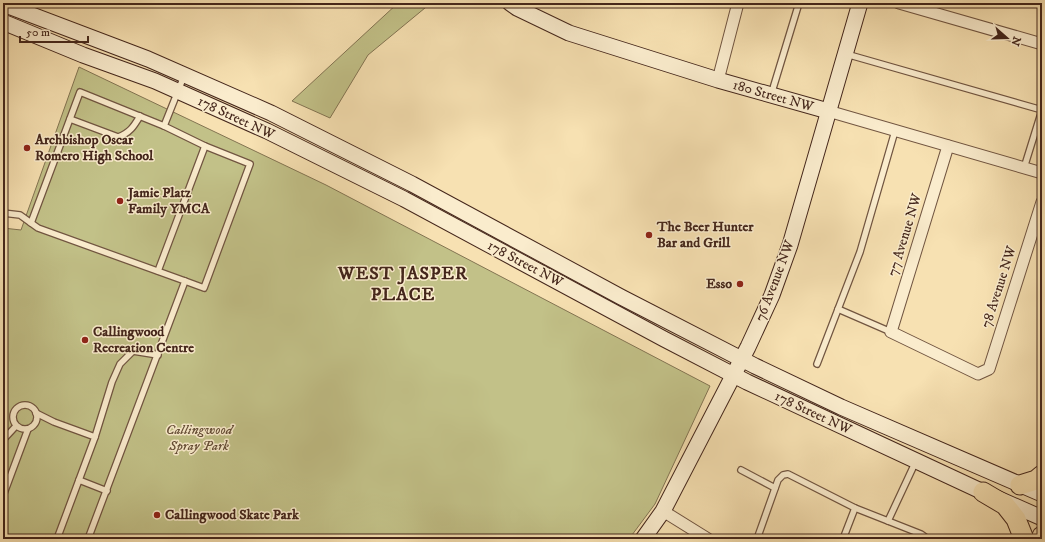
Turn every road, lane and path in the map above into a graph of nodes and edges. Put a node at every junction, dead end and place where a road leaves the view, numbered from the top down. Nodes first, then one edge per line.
1 (738, 3) edge
2 (798, 3) edge
3 (860, 3) edge
4 (899, 3) edge
5 (3, 4) edge
6 (515, 5) edge
7 (3, 22) edge
8 (1042, 44) edge
9 (845, 53) junction
10 (185, 75) junction
11 (718, 80) junction
12 (178, 91) junction
13 (771, 95) junction
14 (1042, 110) edge
15 (828, 111) junction
16 (140, 116) junction
17 (70, 118) junction
18 (164, 126) junction
19 (895, 131) junction
20 (204, 146) junction
21 (948, 146) junction
22 (1024, 168) junction
23 (1042, 173) edge
24 (412, 184) junction
25 (404, 199) junction
26 (1042, 202) edge
27 (3, 213) edge
28 (31, 223) junction
29 (158, 271) junction
30 (186, 281) junction
31 (838, 309) junction
32 (891, 332) junction
33 (158, 355) junction
34 (742, 359) junction
35 (817, 364) dead end
36 (734, 374) junction
37 (36, 413) junction
38 (16, 426) junction
39 (28, 429) junction
40 (95, 437) junction
41 (3, 440) edge
42 (916, 460) junction
43 (741, 470) dead end
44 (1042, 475) edge
45 (79, 480) junction
46 (1020, 485) junction
47 (775, 488) junction
48 (107, 490) junction
49 (983, 492) junction
50 (1042, 494) edge
51 (3, 496) edge
52 (855, 508) junction
53 (663, 512) junction
54 (1042, 518) edge
55 (888, 521) junction
56 (1042, 536) edge
57 (57, 539) edge
58 (88, 539) edge
59 (642, 539) edge
60 (708, 539) edge
61 (757, 539) edge
62 (843, 539) edge
63 (928, 539) edge
64 (1024, 539) edge
65 (1041, 539) edge

1 - 11 street
2 - 13 lane
3 - 9 main road, 76 Avenue NW
4 - 8 street
5 - 10 main road, 178 Street NW
6 - 11 main road, 180 Street NW
7 - 12 main road, 178 Street NW
9 - 14 lane
9 - 15 main road, 76 Avenue NW
10 - 12 lane
10 - 24 main road, 178 Street NW
11 - 13 main road, 180 Street NW
12 - 18 lane
12 - 25 main road, 178 Street NW
13 - 15 main road, 180 Street NW
14 - 22 lane
15 - 19 street, 180 Street NW
15 - 34 main road, 76 Avenue NW
16 - 17 lane
16 - 17 lane
16 - 18 lane
17 - 28 lane
18 - 20 lane
19 - 21 street, 180 Street NW
19 - 31 lane
20 - 29 lane
20 - 30 lane
21 - 22 street, 180 Street NW
21 - 32 street, 77 Avenue NW
22 - 23 street, 180 Street NW
24 - 25 main road
24 - 34 main road, 178 Street NW
25 - 36 main road, 178 Street NW
26 - 32 street, 78 Avenue NW
27 - 28 lane
28 - 29 lane
29 - 30 lane
30 - 33 lane
31 - 32 lane
31 - 35 lane
33 - 40 lane
33 - 48 lane
34 - 36 main road, 76 Avenue NW
34 - 46 main road, 178 Street NW
36 - 42 main road, 178 Street NW
36 - 53 main road, 76 Avenue NW
37 - 38 lane
37 - 39 lane
37 - 40 lane
38 - 39 lane
38 - 41 lane
39 - 51 lane
40 - 45 lane
42 - 49 main road, 178 Street NW
42 - 55 lane
43 - 47 lane
44 - 46 highway
45 - 48 lane
45 - 57 lane
46 - 50 main road, 178 Street NW
47 - 52 lane
47 - 61 lane
48 - 58 lane
49 - 54 main road, 178 Street NW
49 - 64 highway
52 - 55 lane
52 - 62 lane
53 - 59 main road, 76 Avenue NW
53 - 60 street
55 - 63 lane
56 - 65 highway

